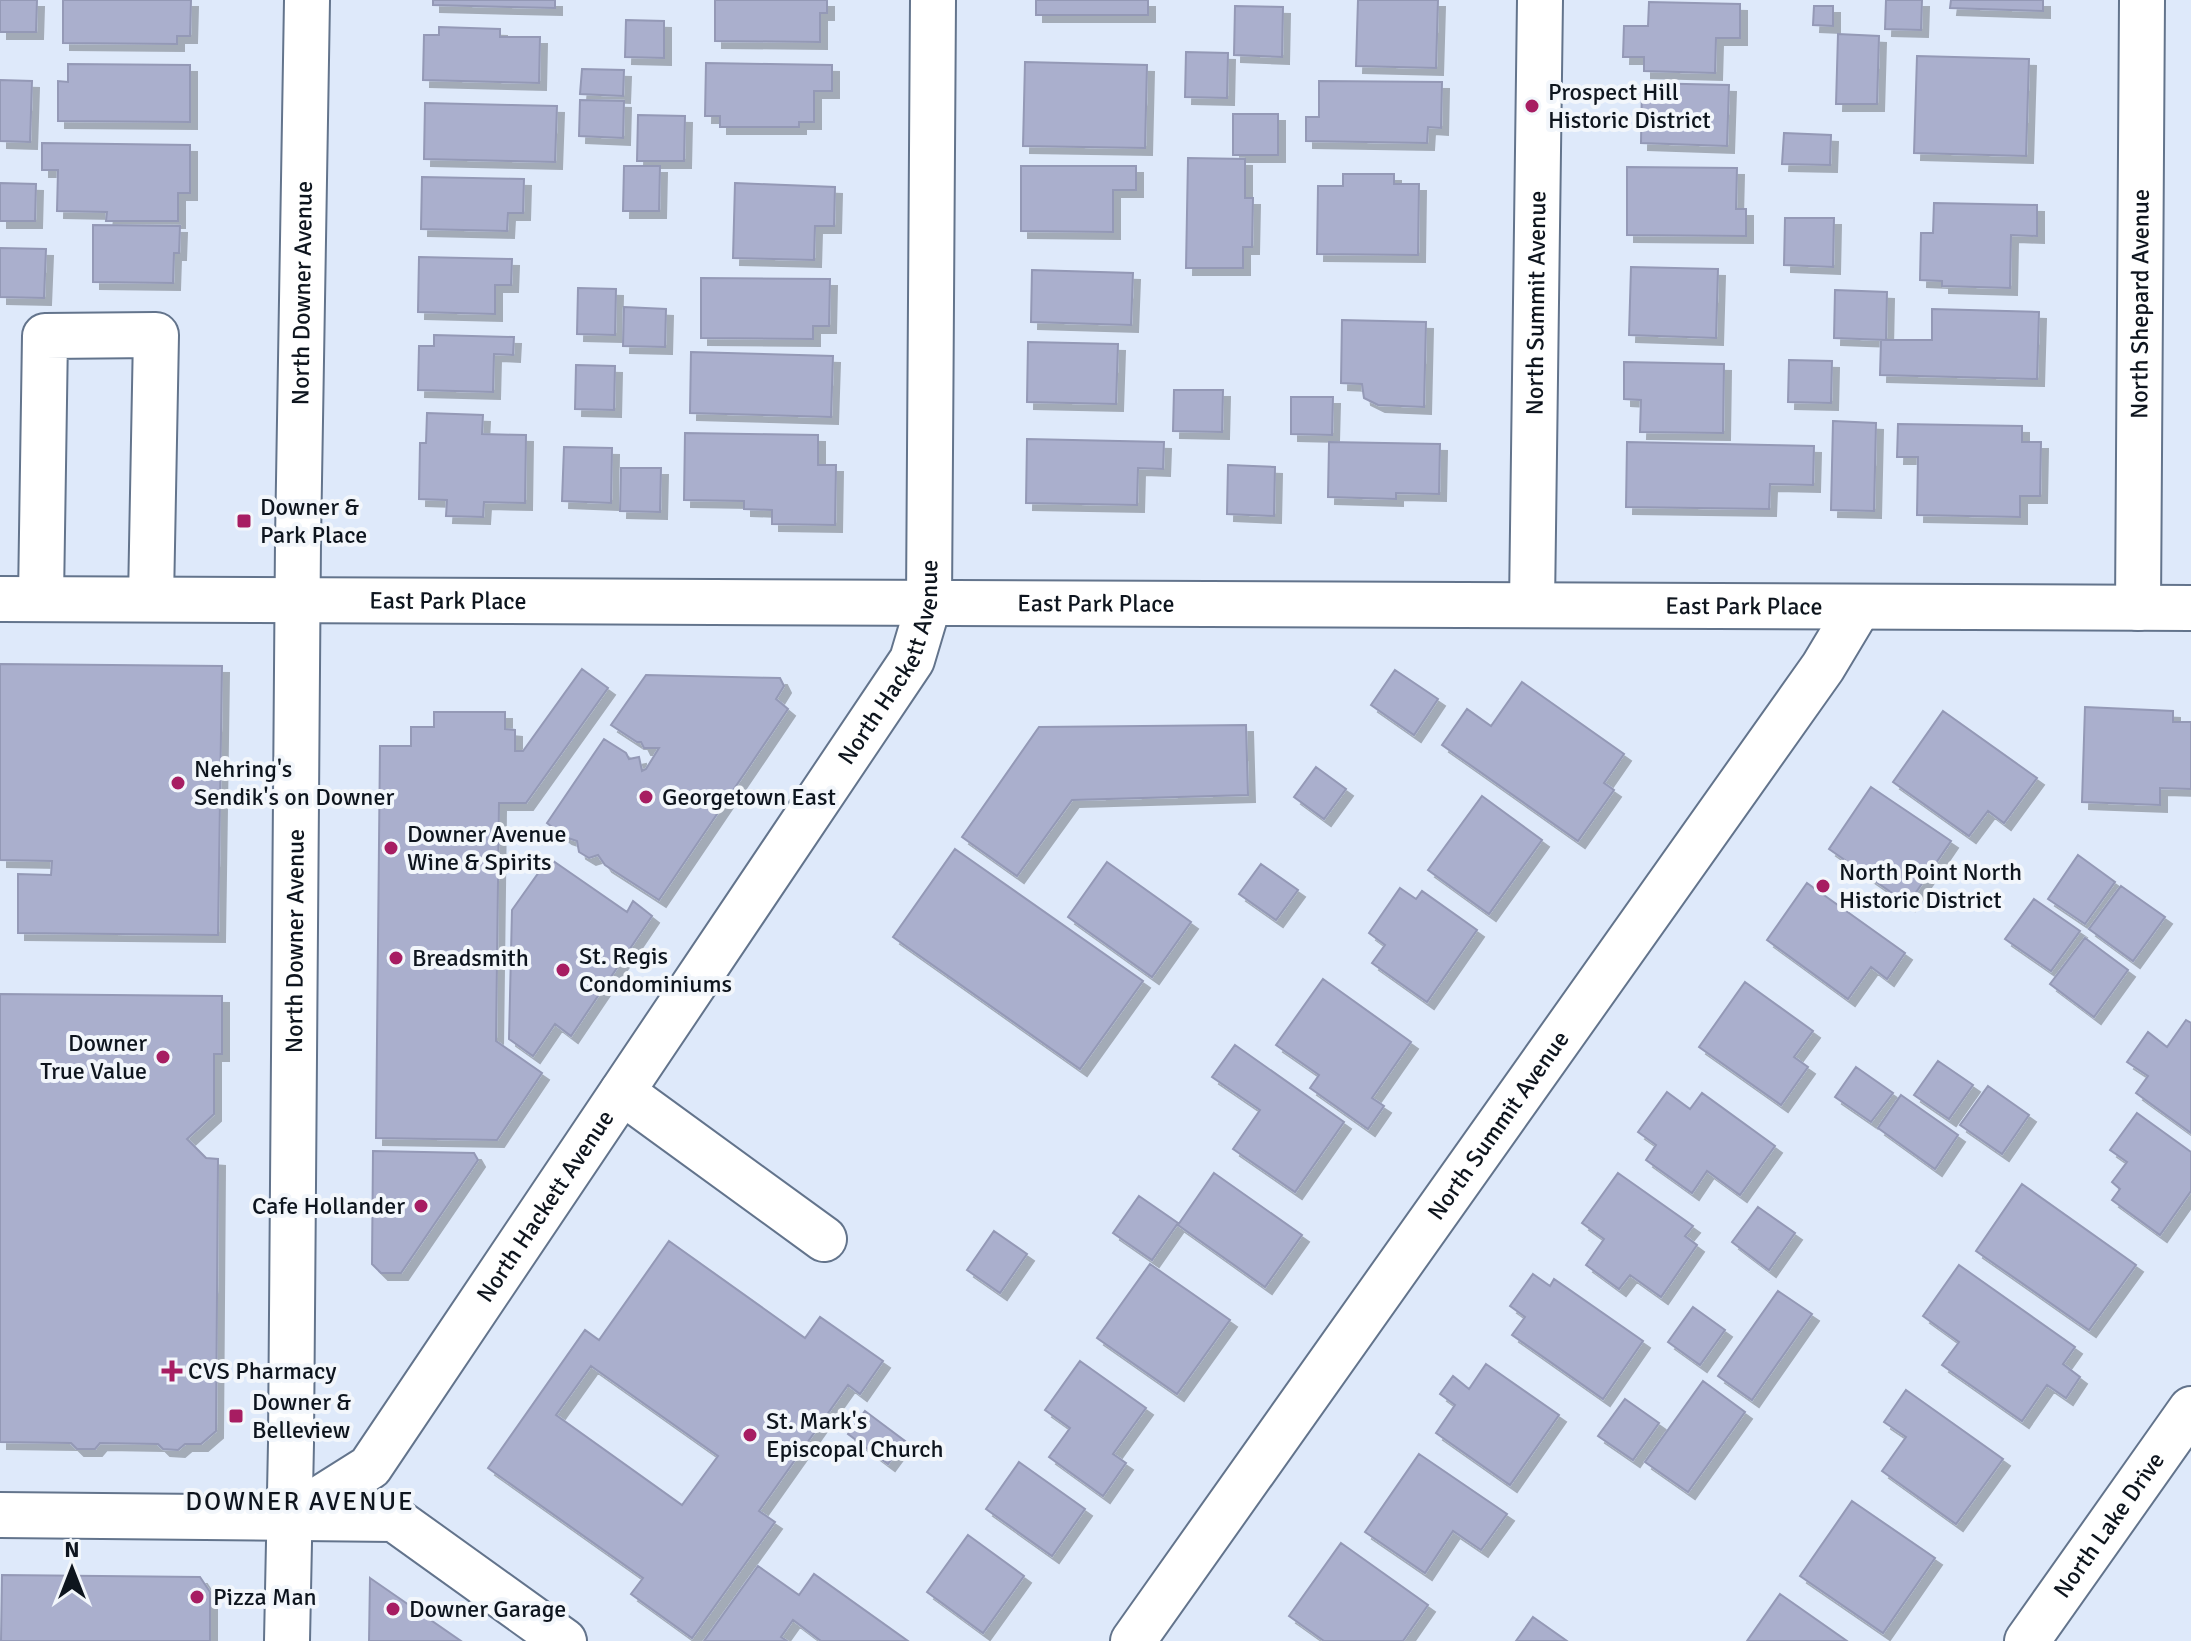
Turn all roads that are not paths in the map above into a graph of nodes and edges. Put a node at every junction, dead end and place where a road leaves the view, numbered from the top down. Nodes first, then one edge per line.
1 (307, 0) edge
2 (933, 0) edge
3 (1540, 0) edge
4 (2142, 0) edge
5 (20, 599) edge
6 (151, 599) junction
7 (298, 601) junction
8 (929, 603) junction
9 (1532, 605) junction
10 (1859, 607) junction
11 (2138, 608) junction
12 (2191, 608) edge
13 (622, 1092) junction
14 (824, 1239) dead end
15 (2191, 1409) edge
16 (0, 1515) edge
17 (289, 1518) junction
18 (287, 1641) edge
19 (564, 1641) edge
20 (1133, 1641) edge
21 (2027, 1641) edge

1 - 7 street, North Downer Avenue
2 - 8 street, North Hackett Avenue
3 - 9 street, North Summit Avenue
4 - 11 street, North Shepard Avenue
5 - 6 street, East Park Place
5 - 6 street
6 - 7 street, East Park Place
7 - 8 street, East Park Place
7 - 17 street, North Downer Avenue
8 - 9 street, East Park Place
8 - 13 street, North Hackett Avenue
9 - 10 street, East Park Place
10 - 11 street, East Park Place
10 - 20 street, North Summit Avenue
11 - 12 street, East Park Place
13 - 14 street
13 - 17 street, North Hackett Avenue
15 - 21 street, North Lake Drive
16 - 17 street
17 - 18 street, North Downer Avenue
17 - 19 street

